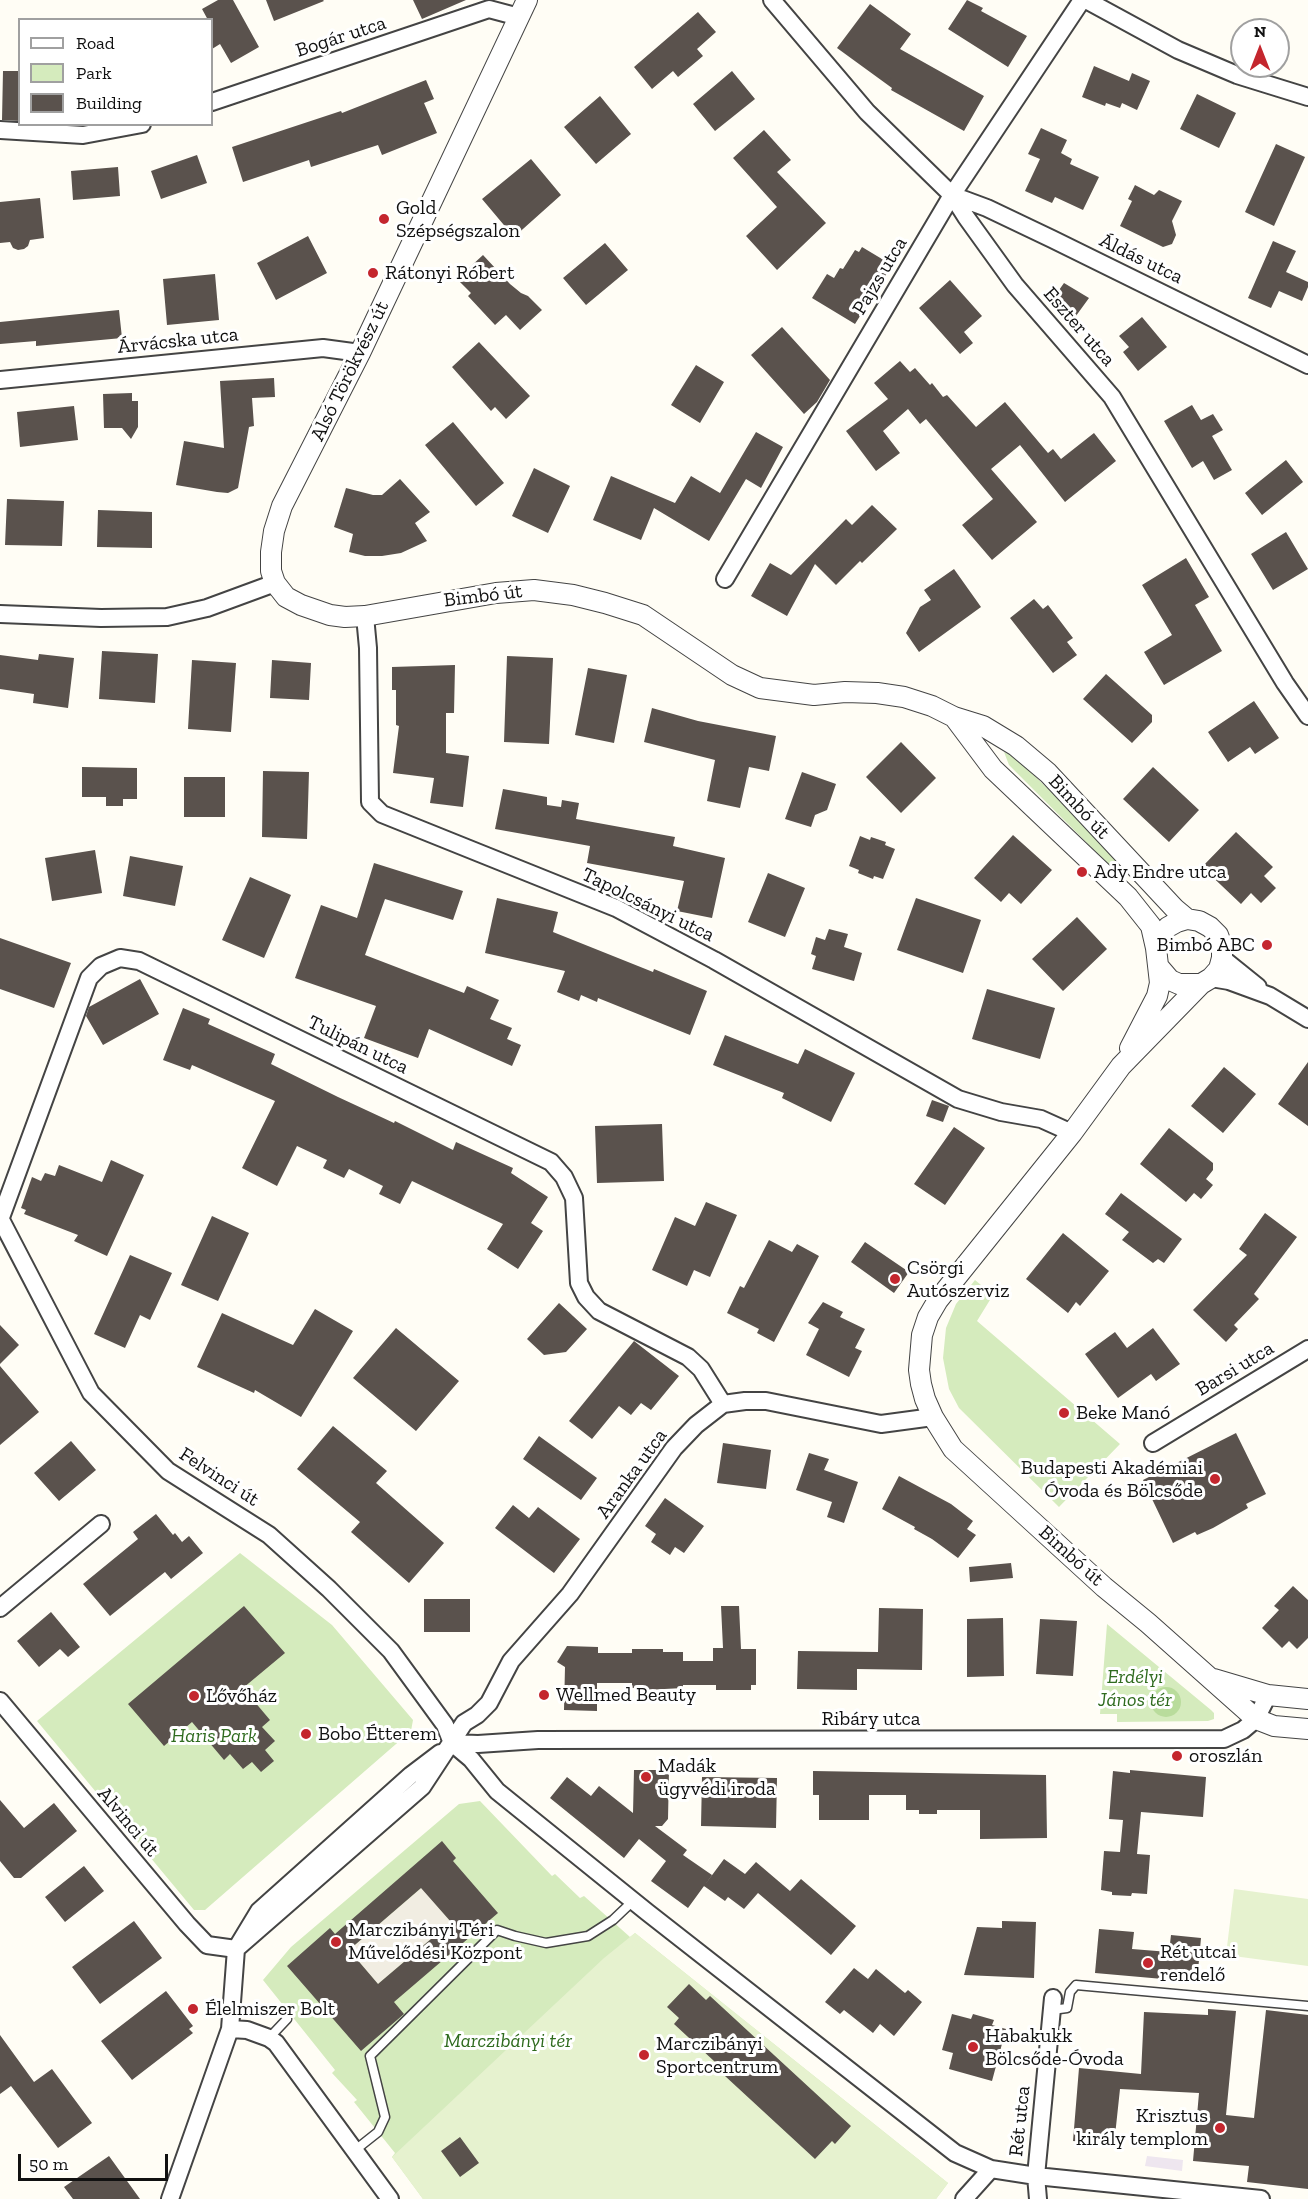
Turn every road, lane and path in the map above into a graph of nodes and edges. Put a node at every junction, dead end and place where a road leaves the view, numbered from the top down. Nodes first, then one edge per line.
1 (772, 0) edge
2 (1084, 0) edge
3 (523, 8) edge
4 (1308, 97) edge
5 (213, 102) edge
6 (131, 126) edge
7 (0, 130) edge
8 (952, 195) junction
9 (360, 353) junction
10 (1308, 365) edge
11 (0, 380) edge
12 (725, 579) dead end
13 (275, 584) junction
14 (0, 614) edge
15 (364, 616) junction
16 (1308, 716) edge
17 (954, 717) junction
18 (1187, 920) junction
19 (1157, 957) junction
20 (1222, 958) junction
21 (1206, 981) junction
22 (1270, 996) junction
23 (1308, 1019) edge
24 (1121, 1066) junction
25 (1072, 1133) junction
26 (0, 1219) edge
27 (1308, 1349) edge
28 (723, 1404) junction
29 (933, 1417) junction
30 (1153, 1443) dead end
31 (101, 1524) dead end
32 (0, 1608) edge
33 (1211, 1678) junction
34 (1268, 1695) junction
35 (1308, 1699) edge
36 (0, 1701) edge
37 (1256, 1719) junction
38 (1308, 1729) edge
39 (452, 1743) junction
40 (633, 1900) junction
41 (236, 1949) junction
42 (1053, 2004) joint
43 (1308, 2006) edge
44 (287, 2019) dead end
45 (230, 2029) junction
46 (269, 2038) junction
47 (354, 2151) junction
48 (991, 2169) junction
49 (1036, 2176) junction
50 (170, 2199) edge
51 (390, 2199) edge
52 (964, 2199) edge
53 (1038, 2199) edge
54 (1261, 2199) edge

1 - 8 street, Eszter utca
2 - 4 street
2 - 8 street, Pajzs utca
3 - 5 street, Bogár utca
3 - 9 street, Alsó Törökvész út
6 - 7 street
8 - 10 street, Áldás utca
8 - 12 street, Pajzs utca
8 - 16 street, Eszter utca
9 - 11 street, Árvácska utca
9 - 13 street, Alsó Törökvész út
13 - 14 street
13 - 15 street, Bimbó út
15 - 17 street, Bimbó út
15 - 25 street, Tapolcsányi utca
17 - 18 street, Bimbó út
17 - 19 street, Bimbó út
18 - 19 street
18 - 20 street, Bimbó út
19 - 21 street
19 - 24 street, Bimbó út
20 - 21 street, Bimbó út
20 - 22 street
21 - 22 street
21 - 24 street, Bimbó út
22 - 23 street
24 - 25 street, Bimbó út
25 - 29 street, Bimbó út
26 - 28 street, Tulipán utca
26 - 39 street, Felvinci út
27 - 30 street, Barsi utca
28 - 29 street
28 - 39 street, Aranka utca
29 - 33 street, Bimbó út
31 - 32 street
33 - 34 street, Bimbó út
33 - 37 street, Bimbó út
34 - 35 street, Bimbó út
34 - 37 street, Ribáry utca
36 - 41 street, Alvinci út
37 - 38 street, Bimbó út
37 - 39 street, Ribáry utca
39 - 40 street
39 - 41 street
40 - 47 lane
40 - 48 street
41 - 45 street
42 - 43 lane
42 - 49 street, Rét utca
44 - 46 lane
45 - 46 street
45 - 50 street
46 - 47 street
47 - 51 street
48 - 49 street
48 - 52 street
49 - 53 street, Rét utca
49 - 54 street

